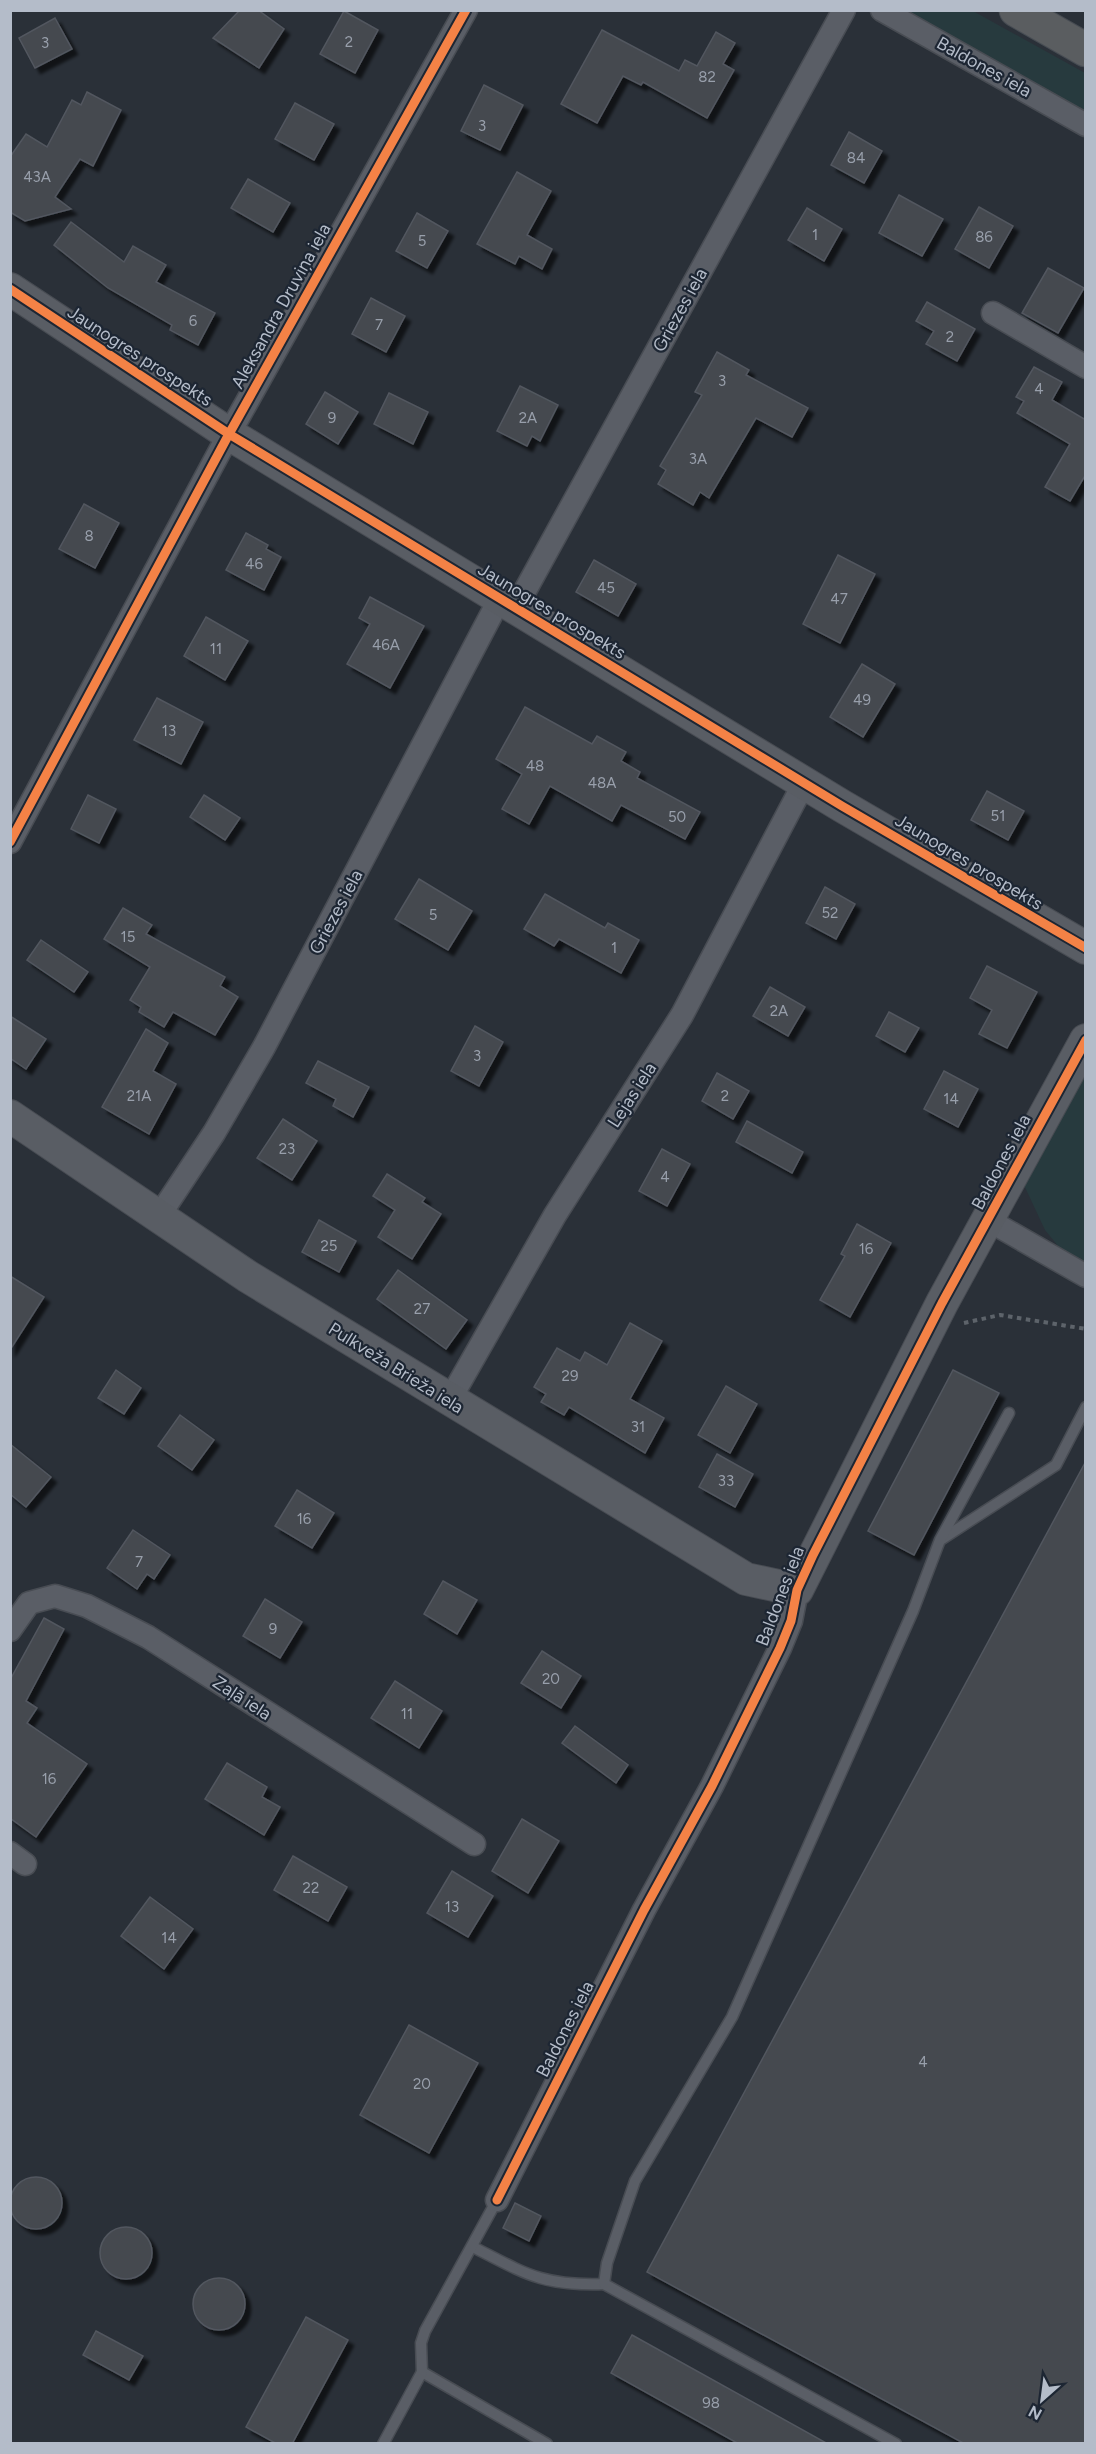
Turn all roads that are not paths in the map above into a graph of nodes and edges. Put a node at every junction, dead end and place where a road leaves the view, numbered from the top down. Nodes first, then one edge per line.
1 (466, 10) edge
2 (844, 10) edge
3 (882, 10) edge
4 (1016, 10) edge
5 (1086, 50) edge
6 (1086, 125) edge
7 (10, 289) edge
8 (993, 313) dead end
9 (1086, 367) edge
10 (229, 434) junction
11 (507, 604) junction
12 (804, 783) junction
13 (10, 842) edge
14 (1086, 948) edge
15 (1086, 1040) edge
16 (10, 1116) edge
17 (159, 1216) junction
18 (988, 1220) junction
19 (1086, 1276) edge
20 (449, 1401) junction
21 (1086, 1407) edge
22 (1008, 1413) dead end
23 (940, 1540) junction
24 (797, 1590) junction
25 (10, 1630) edge
26 (474, 1844) dead end
27 (497, 2200) joint
28 (473, 2247) junction
29 (604, 2284) junction
30 (422, 2372) junction
31 (383, 2444) edge
32 (547, 2444) edge
33 (896, 2444) edge

1 - 10 street, Aleksandra Druviņa iela
2 - 11 street, Griezes iela
3 - 6 street, Baldones iela
4 - 5 highway
7 - 10 street, Jaunogres prospekts
8 - 9 street
10 - 11 street, Jaunogres prospekts
10 - 13 street, Aleksandra Druviņa iela
11 - 12 street, Jaunogres prospekts
11 - 17 street, Griezes iela
12 - 14 street, Jaunogres prospekts
12 - 20 street, Lejas iela
15 - 18 street, Baldones iela
16 - 17 street, Pulkveža Brieža iela
17 - 20 street, Pulkveža Brieža iela
18 - 19 street
18 - 24 street, Baldones iela
20 - 24 street, Pulkveža Brieža iela
21 - 23 lane
22 - 23 lane
23 - 29 lane
24 - 27 street, Baldones iela
25 - 26 street, Zaļā iela
27 - 28 lane, Baldones iela
28 - 29 lane
28 - 30 lane, Baldones iela
29 - 33 lane
30 - 31 lane, Baldones iela
30 - 32 lane

